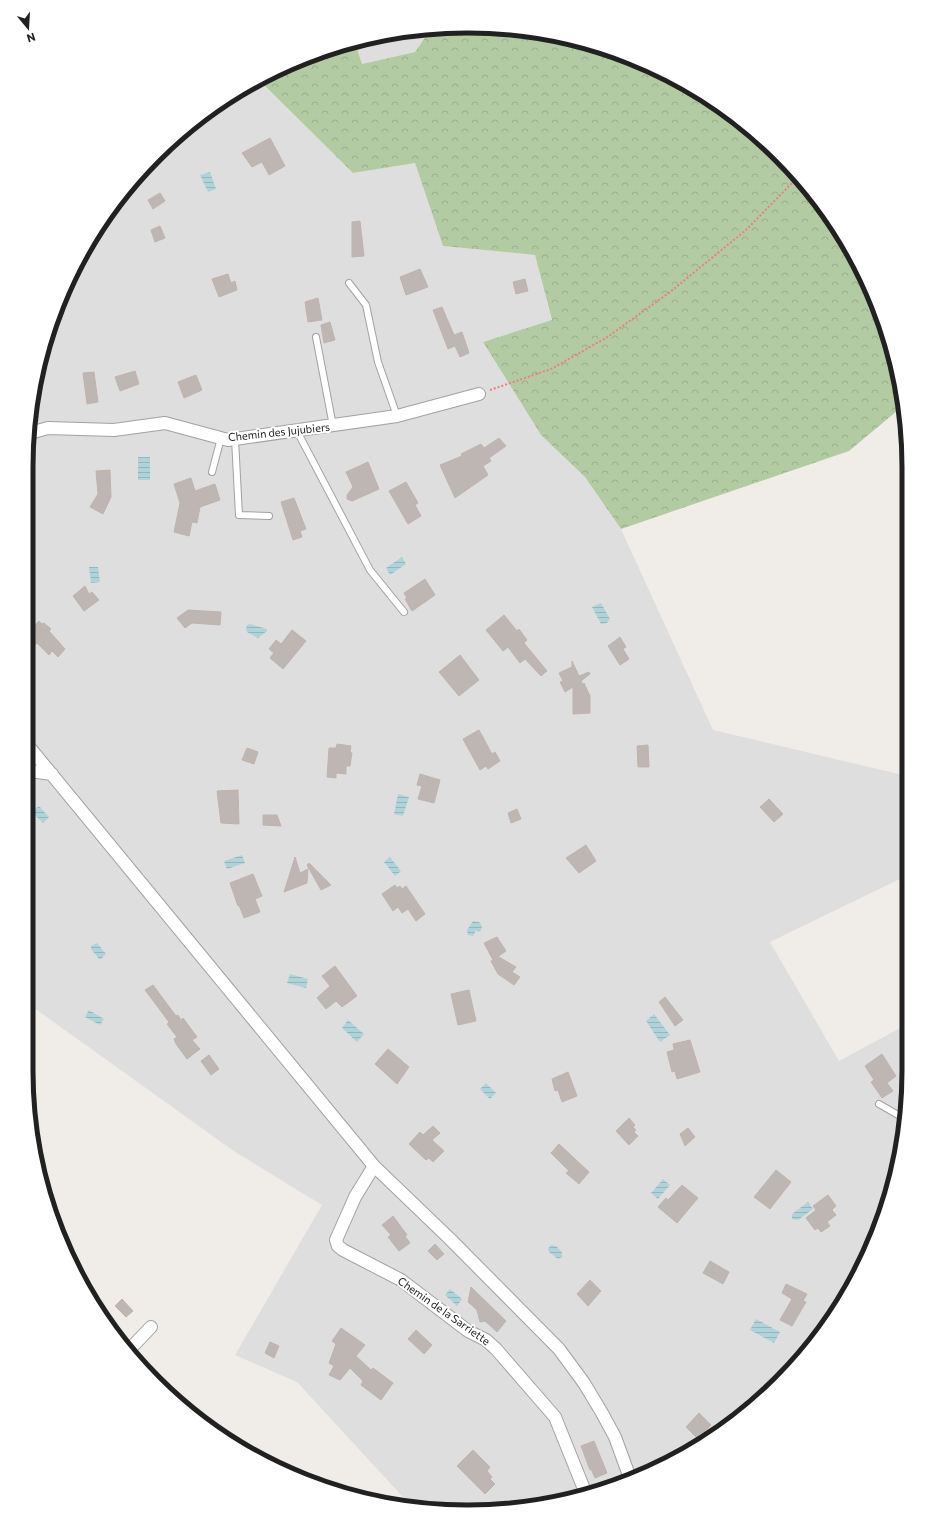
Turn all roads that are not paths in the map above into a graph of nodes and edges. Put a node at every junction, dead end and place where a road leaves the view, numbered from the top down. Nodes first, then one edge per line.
1 (349, 282) dead end
2 (316, 337) dead end
3 (479, 394) road end
4 (397, 416) junction
5 (333, 426) junction
6 (297, 431) junction
7 (35, 432) edge
8 (221, 438) junction
9 (235, 439) junction
10 (212, 472) dead end
11 (269, 516) dead end
12 (404, 612) dead end
13 (33, 752) edge
14 (33, 771) edge
15 (52, 774) junction
16 (879, 1104) dead end
17 (899, 1116) edge
18 (374, 1166) junction
19 (151, 1328) dead end
20 (132, 1347) edge
21 (629, 1474) edge
22 (584, 1489) edge

1 - 4 lane
2 - 5 lane
3 - 4 street, Chemin des Jujubiers
4 - 5 street, Chemin des Jujubiers
5 - 6 street, Chemin des Jujubiers
6 - 9 street, Chemin des Jujubiers
6 - 12 lane
7 - 8 street, Chemin des Jujubiers
8 - 9 street, Chemin des Jujubiers
8 - 10 lane
9 - 11 lane
13 - 15 street
14 - 15 street
15 - 18 street
16 - 17 lane
18 - 21 street
18 - 22 street, Chemin de la Sarriette
19 - 20 street

